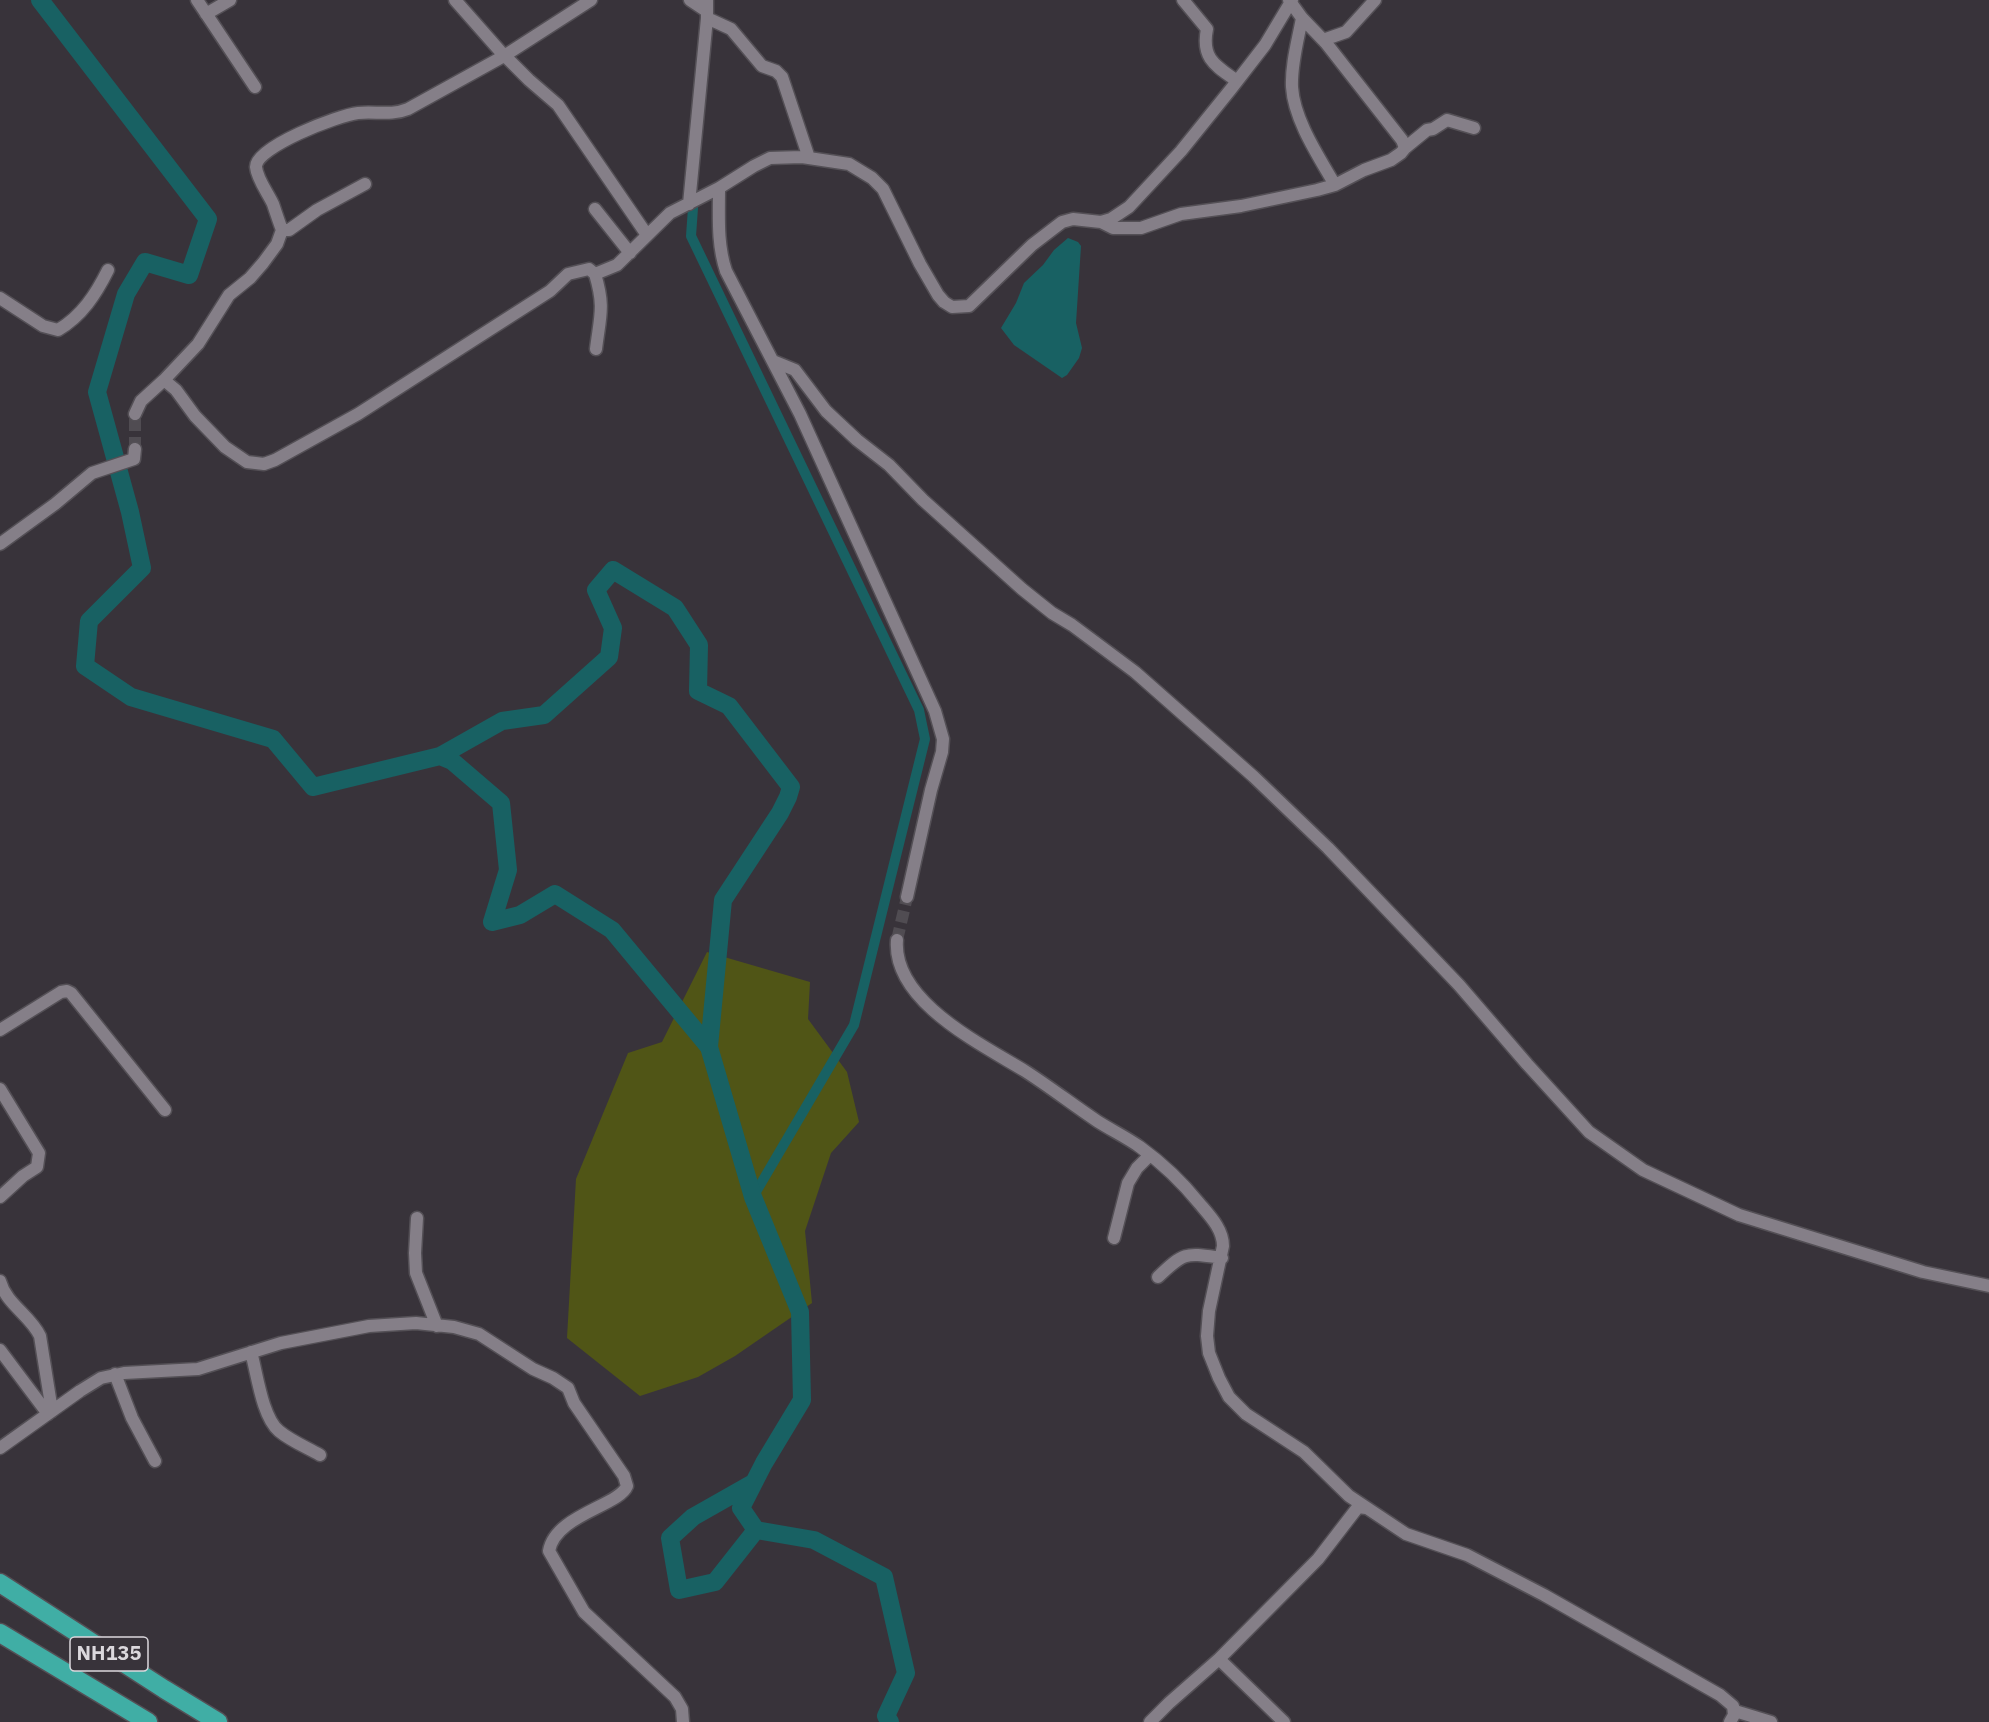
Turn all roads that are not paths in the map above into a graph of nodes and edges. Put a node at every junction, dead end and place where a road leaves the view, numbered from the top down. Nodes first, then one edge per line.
1 (197, 0) edge
2 (230, 0) edge
3 (455, 0) edge
4 (591, 0) edge
5 (690, 0) edge
6 (1183, 0) edge
7 (1375, 0) edge
8 (1291, 1) edge
9 (206, 14) junction
10 (710, 14) edge
11 (1302, 18) junction
12 (1323, 40) junction
13 (504, 56) junction
14 (1237, 81) junction
15 (255, 87) dead end
16 (1474, 128) dead end
17 (1405, 148) junction
18 (809, 158) junction
19 (364, 184) dead end
20 (1335, 185) junction
21 (716, 190) junction
22 (693, 202) junction
23 (594, 209) dead end
24 (1101, 222) junction
25 (282, 230) junction
26 (647, 235) junction
27 (630, 253) junction
28 (108, 270) dead end
29 (595, 274) junction
30 (0, 298) edge
31 (596, 349) dead end
32 (773, 361) junction
33 (164, 380) junction
34 (135, 414) tunnel mouth
35 (135, 448) dead end
36 (0, 544) edge
37 (907, 897) tunnel mouth
38 (897, 940) tunnel mouth
39 (0, 1030) edge
40 (0, 1089) edge
41 (165, 1110) dead end
42 (1150, 1155) junction
43 (0, 1197) edge
44 (417, 1218) dead end
45 (1114, 1238) dead end
46 (1222, 1258) junction
47 (1158, 1277) dead end
48 (0, 1281) edge
49 (1989, 1286) edge
50 (437, 1326) junction
51 (0, 1350) edge
52 (251, 1352) junction
53 (115, 1374) junction
54 (50, 1412) junction
55 (0, 1448) edge
56 (320, 1455) dead end
57 (155, 1461) dead end
58 (1366, 1508) junction
59 (0, 1583) edge
60 (0, 1633) edge
61 (1219, 1659) junction
62 (1732, 1716) edge
63 (148, 1722) edge
64 (218, 1722) edge
65 (683, 1722) edge
66 (1150, 1722) edge
67 (1284, 1722) edge
68 (1771, 1722) edge

1 - 9 street
2 - 9 street
3 - 13 street
4 - 13 street
5 - 10 street
6 - 14 street
7 - 12 street
8 - 11 street
8 - 14 street
9 - 15 street
10 - 18 street
10 - 22 street
11 - 12 street
11 - 20 street
12 - 17 street
13 - 25 street
13 - 26 street
14 - 24 street
16 - 17 street
17 - 20 street
18 - 21 street
18 - 24 street
19 - 25 street
20 - 24 street
21 - 22 street
21 - 32 street
22 - 26 street
23 - 27 street
25 - 33 street
26 - 27 street
27 - 29 street
28 - 30 street
29 - 31 street
29 - 33 street
32 - 37 street
32 - 49 street
33 - 34 street
35 - 36 street
38 - 42 street
39 - 41 street
40 - 43 street
42 - 45 street
42 - 46 street
44 - 50 street
46 - 47 street
46 - 58 street
48 - 54 street
50 - 52 street
50 - 65 street
51 - 54 street
52 - 53 street
52 - 56 street
53 - 54 street
53 - 57 street
54 - 55 street
58 - 61 street
58 - 62 street
59 - 64 highway, NH135
60 - 63 highway, NH135
61 - 66 street
61 - 67 street
62 - 68 street

